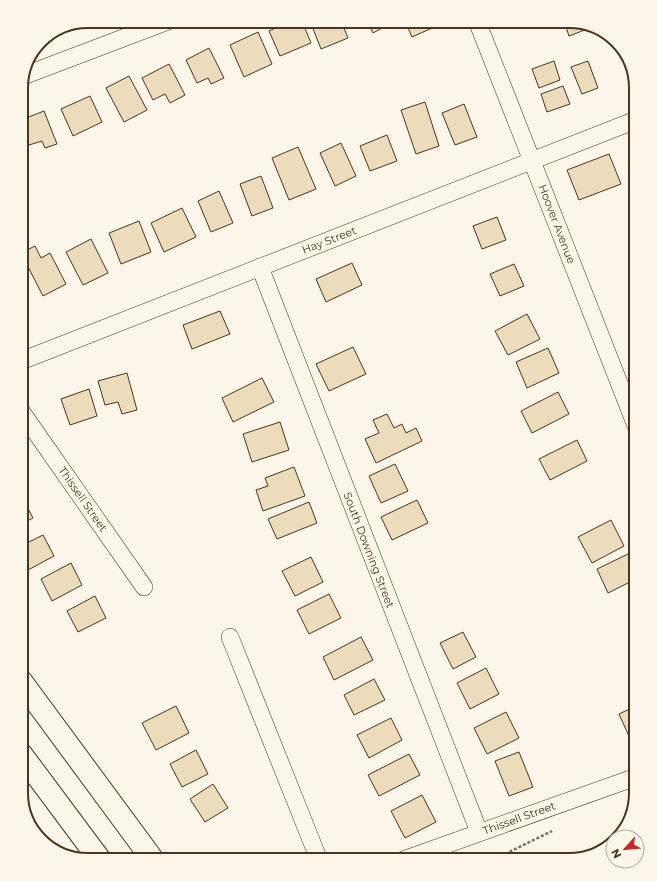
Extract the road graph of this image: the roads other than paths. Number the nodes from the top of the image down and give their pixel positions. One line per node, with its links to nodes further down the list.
1 (150, 28): 3 (street)
2 (481, 28): 5 (street, Hoover Avenue)
3 (30, 73)
4 (629, 123): 5 (street, Hay Street)
5 (532, 161): 6 (street, Hay Street); 8 (street, Hoover Avenue)
6 (260, 267): 7 (street, Hay Street); 15 (street, South Downing Street)
7 (28, 358)
8 (629, 408)
9 (28, 421): 10 (street, Thissell Street)
10 (144, 587)
11 (230, 637): 18 (street)
12 (28, 690): 17 (main road)
13 (28, 763): 16 (main road)
14 (629, 779): 15 (street, Thissell Street)
15 (479, 832): 19 (street, Thissell Street)
16 (95, 853)
17 (148, 853)
18 (317, 853)
19 (422, 853)

